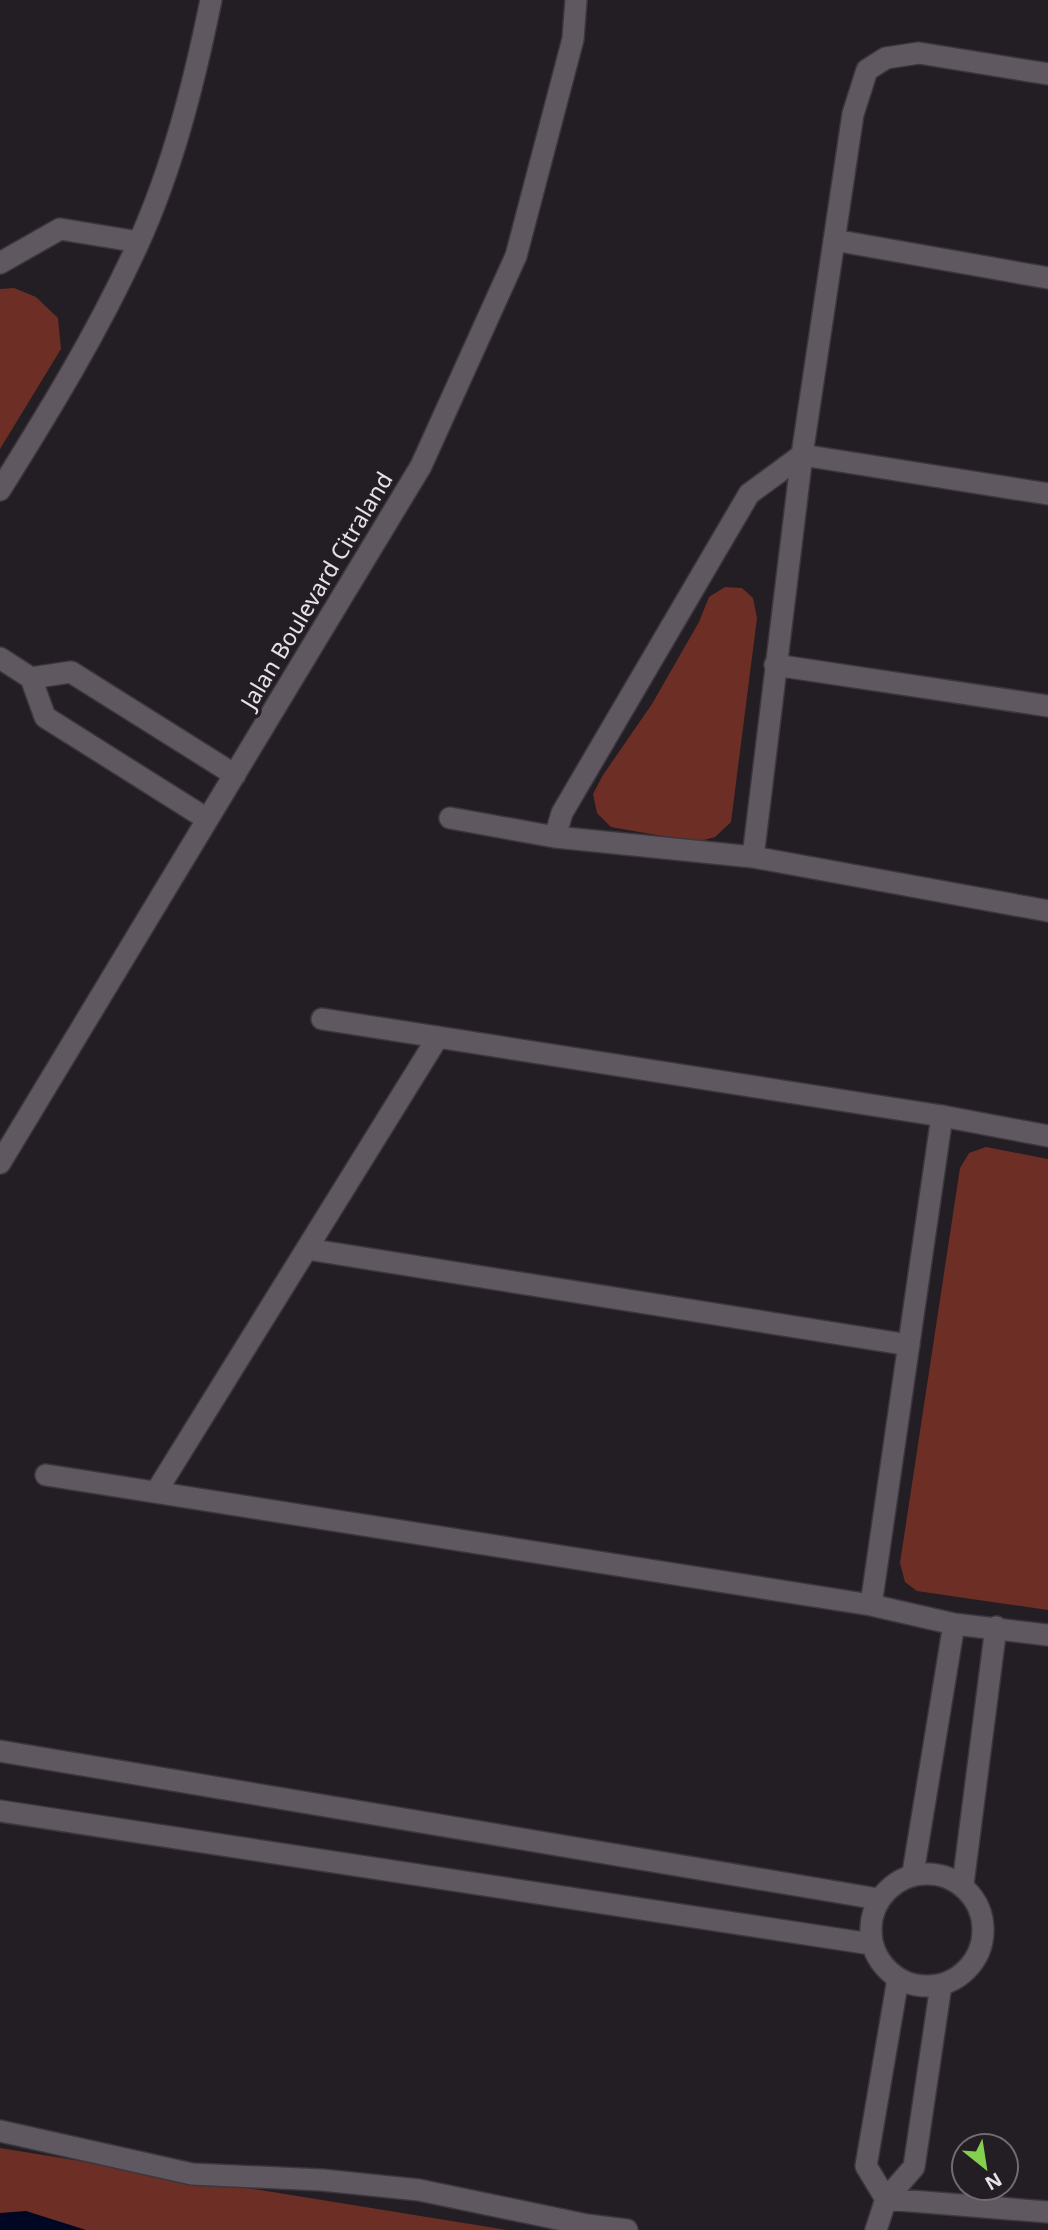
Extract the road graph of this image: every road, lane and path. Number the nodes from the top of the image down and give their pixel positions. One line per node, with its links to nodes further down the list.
1 (211, 0): 5 (street)
2 (576, 0): 15 (street, Jalan Boulevard Citraland)
3 (1048, 74): 4 (street)
4 (834, 240): 7 (street); 8 (street)
5 (139, 242): 6 (street); 9 (street)
6 (0, 262)
7 (1048, 278)
8 (802, 455): 10 (street); 12 (street); 18 (street)
9 (0, 490)
10 (1048, 494)
11 (0, 658): 13 (street)
12 (775, 665): 14 (street); 19 (street)
13 (31, 678): 15 (street); 16 (street)
14 (1048, 706)
15 (235, 775): 16 (street, Jalan Boulevard Citraland)
16 (207, 818): 25 (street, Jalan Boulevard Citraland)
17 (450, 818): 18 (street)
18 (555, 837): 19 (street)
19 (753, 857): 20 (street)
20 (1048, 911)
21 (322, 1019): 22 (street)
22 (438, 1037): 23 (street); 26 (street)
23 (942, 1116): 24 (street); 27 (street)
24 (1048, 1136)
25 (0, 1163)
26 (307, 1249): 27 (street); 29 (street)
27 (908, 1345): 30 (street)
28 (46, 1475): 29 (street)
29 (156, 1492): 30 (street)
30 (871, 1605): 31 (street)
31 (954, 1624): 32 (street); 36 (street)
32 (996, 1627): 33 (street); 37 (street)
33 (1048, 1635)
34 (0, 1751): 38 (street)
35 (0, 1811): 39 (street)
36 (914, 1873): 37 (street); 38 (street)
37 (963, 1884): 41 (street)
38 (878, 1899): 39 (street)
39 (872, 1944): 40 (street)
40 (898, 1979): 41 (street); 43 (street)
41 (941, 1985): 43 (street)
42 (0, 2132): 45 (street)
43 (886, 2199): 44 (street); 47 (street)
44 (1048, 2212)
45 (587, 2228): 46 (street)
46 (627, 2230)
47 (876, 2230)

